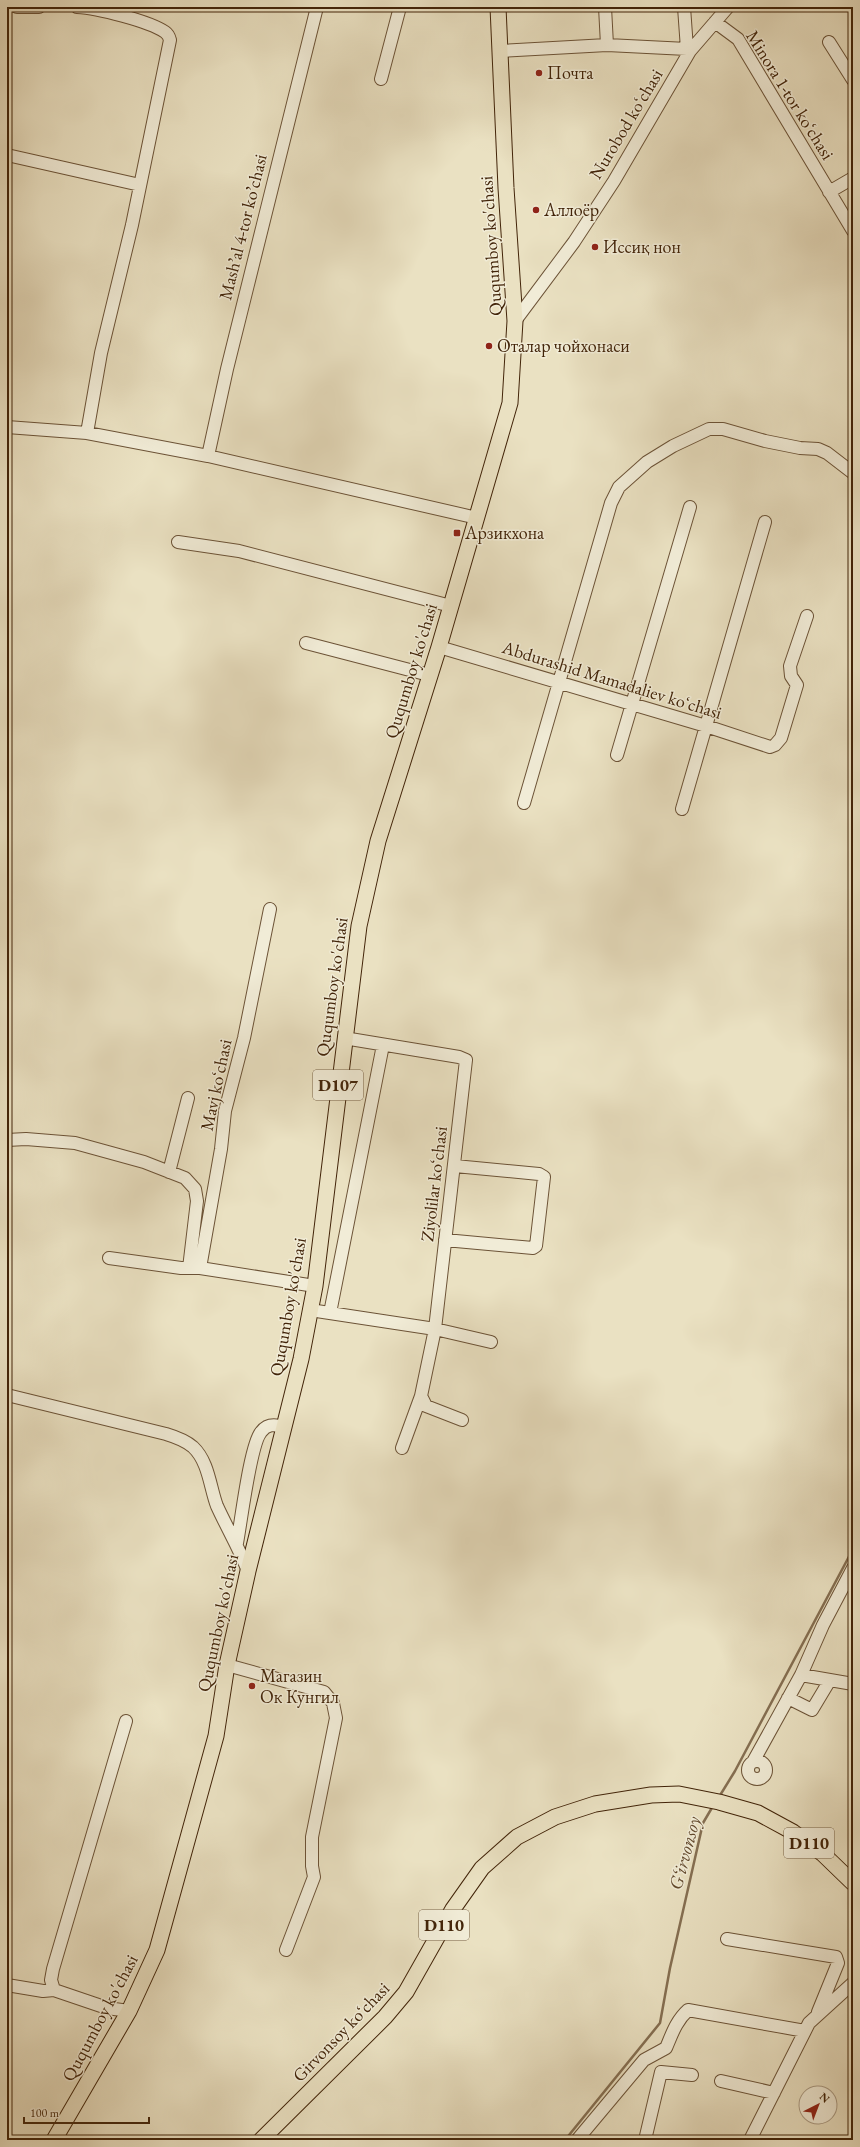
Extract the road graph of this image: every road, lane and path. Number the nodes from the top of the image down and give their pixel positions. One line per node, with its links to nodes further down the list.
1 (17, 7): 2 (street)
2 (39, 7)
3 (77, 7): 19 (street)
4 (317, 7): 25 (street, Mashʼal 4-tor koʼchasi)
5 (400, 7): 15 (street)
6 (498, 7): 14 (main road, Ququmboy ko'chasi / D107)
7 (605, 7): 12 (street)
8 (684, 7): 13 (street)
9 (728, 7): 10 (street, Nurobod koʻchasi)
10 (715, 22): 13 (street, Nurobod koʻchasi); 20 (street, Minora 1-tor koʻchasi)
11 (830, 42): 16 (street)
12 (607, 45): 13 (street); 14 (street)
13 (689, 50): 22 (street, Nurobod koʻchasi)
14 (501, 51): 22 (main road, Ququmboy ko'chasi / D107)
15 (381, 80)
16 (853, 80)
17 (7, 156): 19 (street)
18 (853, 178): 20 (street)
19 (140, 185): 24 (street)
20 (829, 192): 21 (street, Minora 1-tor koʻchasi)
21 (853, 231)
22 (515, 321): 28 (main road, Ququmboy ko'chasi / D107)
23 (7, 427): 24 (street)
24 (87, 433): 25 (street)
25 (208, 456): 28 (street)
26 (853, 473): 36 (street)
27 (690, 507): 37 (street)
28 (477, 518): 31 (main road, Ququmboy ko'chasi / D107)
29 (765, 522): 38 (street)
30 (178, 542): 31 (street)
31 (451, 606): 34 (main road, Ququmboy ko'chasi / D107)
32 (807, 616): 38 (street, Abdurashid Mamadaliev koʻchasi)
33 (306, 643): 35 (street)
34 (439, 647): 35 (main road, Ququmboy ko'chasi / D107); 36 (street, Abdurashid Mamadaliev koʻchasi)
35 (429, 675): 43 (main road, Ququmboy ko'chasi / D107)
36 (558, 683): 37 (street, Abdurashid Mamadaliev koʻchasi); 40 (street)
37 (631, 704): 38 (street, Abdurashid Mamadaliev koʻchasi); 39 (street)
38 (706, 726): 41 (street)
39 (617, 755)
40 (524, 803)
41 (682, 809)
42 (270, 909): 51 (street, Mavj koʻchasi)
43 (344, 1038): 44 (street); 52 (main road, Ququmboy ko'chasi / D107)
44 (383, 1045): 47 (street, Ziyolilar koʻchasi); 54 (street)
45 (188, 1098): 48 (street, Mavj koʻchasi)
46 (7, 1140): 48 (street)
47 (455, 1166): 49 (street, Ziyolilar koʻchasi); 49 (street)
48 (169, 1172): 51 (street)
49 (445, 1240): 55 (street, Ziyolilar koʻchasi)
50 (109, 1258): 51 (street)
51 (195, 1268): 52 (street)
52 (315, 1286): 53 (main road, Ququmboy ko'chasi / D107)
53 (310, 1310): 54 (street); 60 (main road, Ququmboy ko'chasi / D107)
54 (330, 1313): 55 (street)
55 (435, 1329): 56 (street); 58 (street, Ziyolilar koʻchasi)
56 (491, 1342)
57 (7, 1395): 62 (street)
58 (421, 1396): 59 (street); 61 (street, Ziyolilar koʻchasi)
59 (462, 1420)
60 (283, 1427): 62 (street); 64 (main road, Ququmboy ko'chasi / D107)
61 (402, 1448)
62 (237, 1544): 64 (street)
63 (853, 1568): 65 (street)
64 (248, 1570): 66 (main road, Ququmboy ko'chasi / D107)
65 (850, 1582): 67 (street)
66 (227, 1665): 75 (street); 79 (main road, Ququmboy ko'chasi / D107)
67 (801, 1675): 68 (street); 70 (street)
68 (830, 1680): 69 (street); 70 (street)
69 (853, 1684)
70 (788, 1698): 72 (street)
71 (126, 1721): 78 (street)
72 (753, 1762)
73 (853, 1883): 86 (main road, Girvonsoy koʻchasi / D110)
74 (726, 1939): 80 (street)
75 (286, 1950)
76 (853, 1983): 80 (street)
77 (7, 1985): 78 (street)
78 (54, 1990): 79 (street)
79 (129, 2011): 85 (main road, Ququmboy ko'chasi / D107)
80 (816, 2017): 81 (street)
81 (805, 2031): 84 (street); 87 (street)
82 (692, 2075): 88 (street)
83 (721, 2081): 84 (street)
84 (774, 2093): 89 (street)
85 (54, 2140)
86 (261, 2140)
87 (577, 2140)
88 (645, 2140)
89 (750, 2140)

